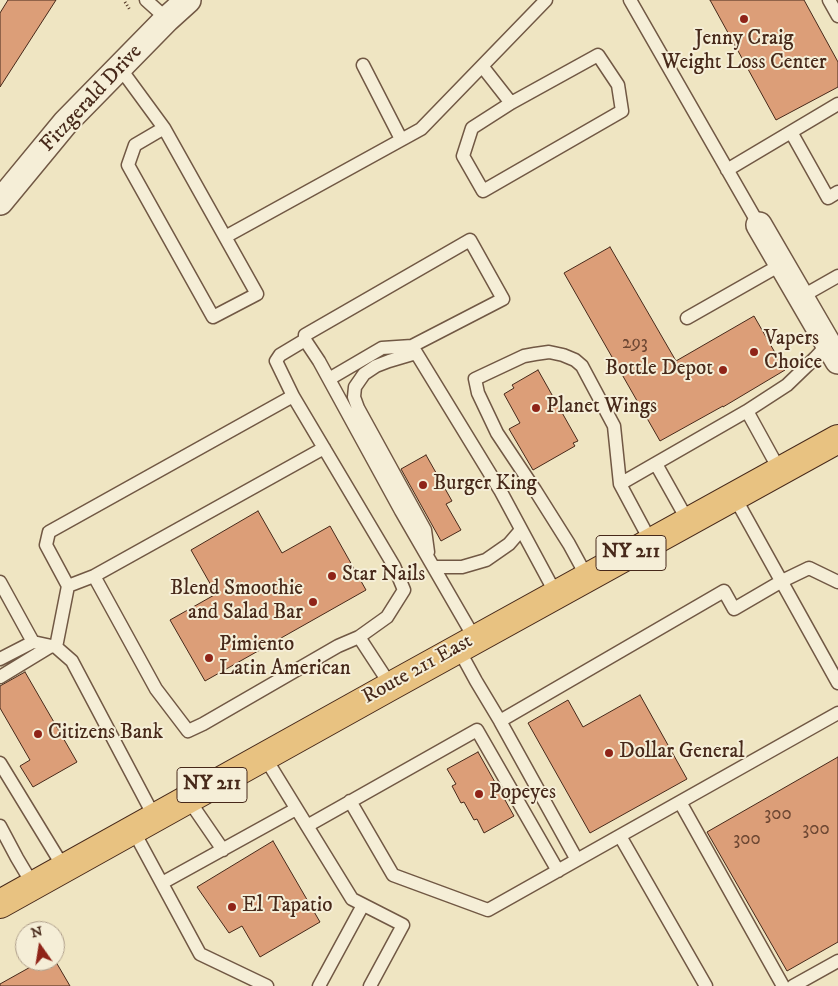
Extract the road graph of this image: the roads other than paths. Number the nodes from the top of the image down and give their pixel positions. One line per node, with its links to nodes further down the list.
1 (146, 0): 7 (lane)
2 (188, 0): 7 (street, Fitzgerald Drive)
3 (546, 0): 9 (lane)
4 (630, 0): 16 (lane)
5 (829, 0): 6 (lane)
6 (838, 16)
7 (167, 19): 10 (street, Fitzgerald Drive)
8 (363, 65): 15 (lane)
9 (482, 66): 11 (lane); 15 (lane)
10 (120, 68): 13 (lane); 18 (street, Fitzgerald Drive)
11 (511, 103): 11 (lane)
12 (838, 104): 14 (lane)
13 (164, 128): 20 (lane); 20 (lane)
14 (791, 132): 16 (lane); 17 (lane)
15 (401, 139): 20 (lane)
16 (727, 170): 19 (lane)
17 (838, 192)
18 (0, 202)
19 (759, 225): 21 (street)
20 (225, 236)
21 (782, 264): 23 (street); 24 (lane)
22 (838, 276): 23 (lane)
23 (801, 297): 27 (street)
24 (688, 318)
25 (305, 340): 26 (lane); 28 (lane); 29 (lane)
26 (414, 349): 28 (lane); 38 (lane); 40 (lane)
27 (833, 353): 30 (lane)
28 (329, 379): 40 (lane)
29 (293, 396): 32 (lane); 46 (lane)
30 (747, 410): 33 (lane); 34 (lane)
31 (838, 439): 34 (main road, Route 211 East / NY 211)
32 (324, 448): 41 (lane); 48 (lane)
33 (656, 464): 35 (lane); 37 (lane)
34 (780, 471): 36 (main road, Route 211 East / NY 211)
35 (620, 484): 39 (lane); 42 (lane)
36 (734, 496): 37 (main road, Route 211 East / NY 211); 43 (lane)
37 (688, 521): 39 (main road, Route 211 East / NY 211)
38 (521, 530): 40 (lane); 47 (lane)
39 (651, 542): 42 (main road, Route 211 East / NY 211)
40 (432, 562): 50 (lane)
41 (94, 576): 46 (lane); 48 (lane)
42 (587, 577): 47 (main road, Route 211 East / NY 211)
43 (782, 581): 45 (lane); 52 (lane); 59 (lane)
44 (0, 582): 49 (lane)
45 (838, 582)
46 (68, 586): 51 (lane)
47 (556, 594): 50 (main road, Route 211 East / NY 211)
48 (359, 637): 57 (lane)
49 (33, 642): 51 (lane); 53 (lane)
50 (467, 643): 57 (main road, Route 211 East / NY 211); 59 (lane)
51 (54, 646): 55 (lane); 66 (lane)
52 (821, 652): 54 (lane); 56 (lane)
53 (0, 659)
54 (838, 661)
55 (0, 677)
56 (838, 683)
57 (391, 686): 60 (main road, Route 211 East / NY 211)
58 (838, 714): 64 (lane)
59 (500, 721): 71 (lane)
60 (263, 757): 62 (main road, Route 211 East / NY 211); 65 (lane)
61 (0, 763): 72 (lane)
62 (188, 799): 66 (main road, Route 211 East / NY 211); 70 (lane)
63 (350, 801): 68 (lane); 73 (lane); 73 (lane)
64 (680, 802): 69 (lane); 83 (lane)
65 (296, 809): 68 (lane); 70 (lane)
66 (144, 824): 72 (main road, Route 211 East / NY 211); 74 (lane)
67 (0, 826): 75 (lane)
68 (307, 826): 77 (lane)
69 (620, 836): 71 (lane); 82 (lane)
70 (223, 850): 74 (lane)
71 (578, 860): 73 (lane)
72 (64, 868): 75 (main road, Route 211 East / NY 211)
73 (558, 871)
74 (162, 883): 79 (lane)
75 (33, 885): 76 (main road, Route 211 East / NY 211)
76 (0, 904)
77 (363, 905): 80 (lane); 81 (lane)
78 (838, 961): 84 (lane)
79 (267, 986)
80 (320, 986)
81 (370, 986)
82 (706, 986)
83 (783, 986)
84 (793, 986)

